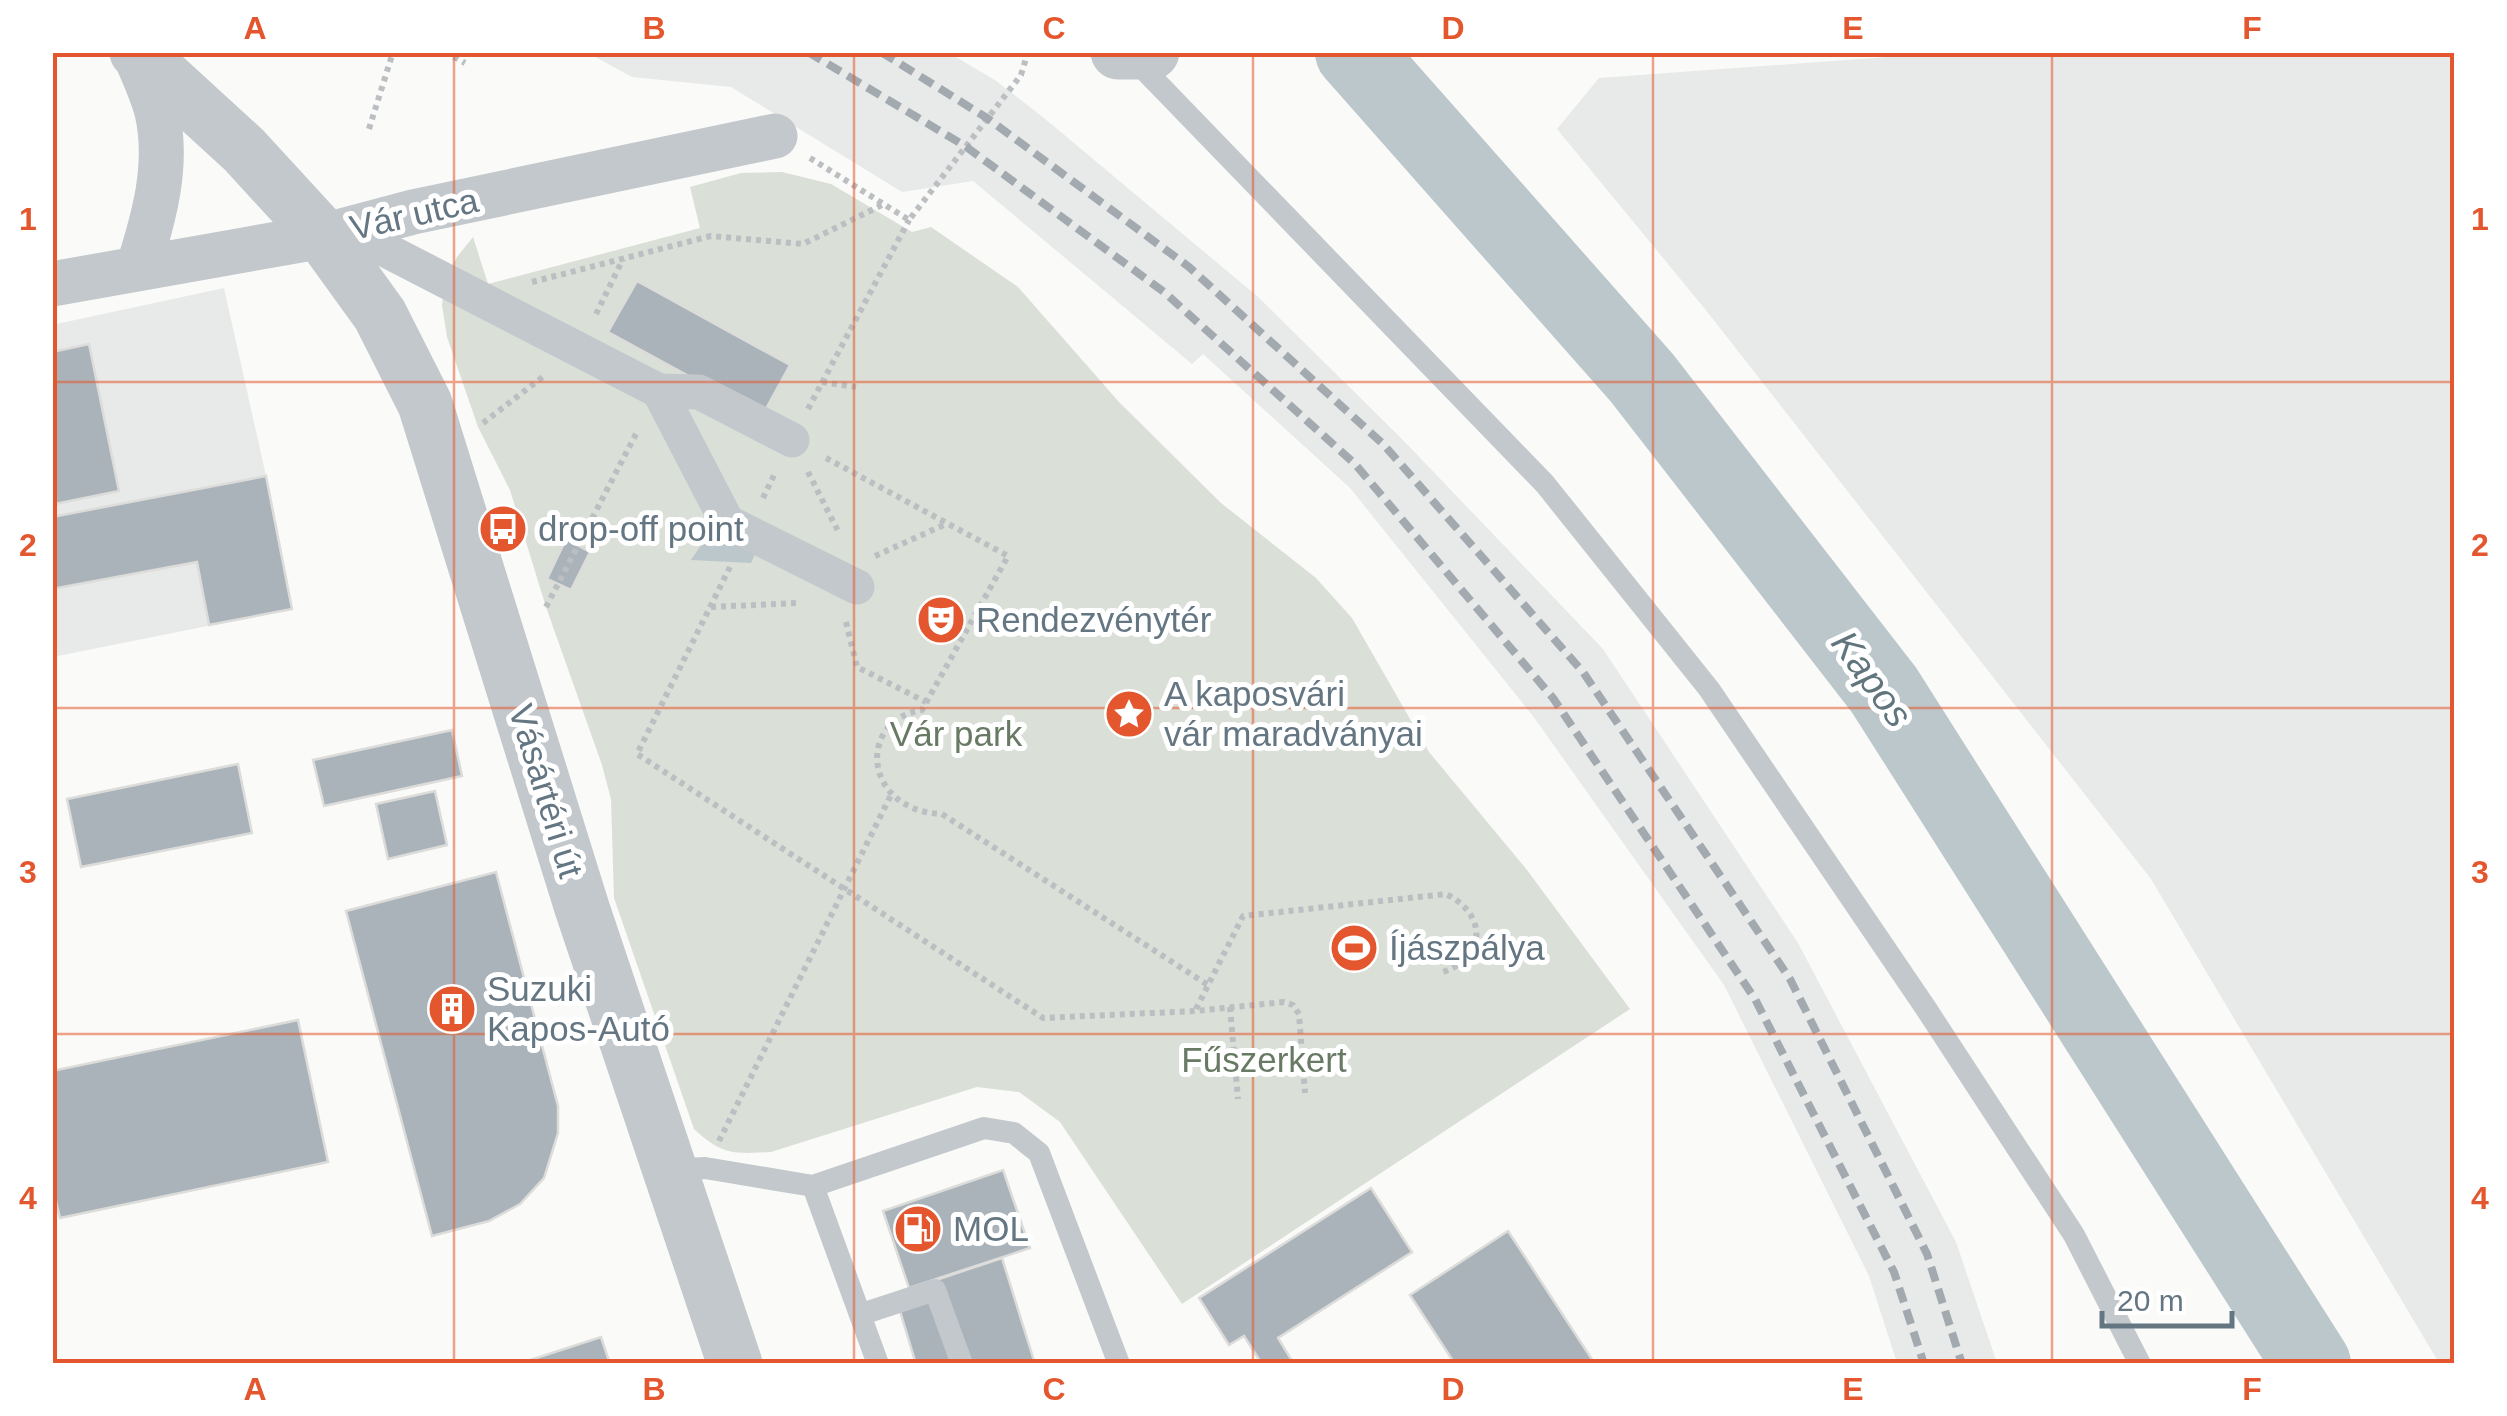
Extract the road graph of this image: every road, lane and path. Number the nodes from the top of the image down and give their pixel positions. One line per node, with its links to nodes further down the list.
1 (136, 52): 11 (street, Vásártéri út); 13 (street)
2 (393, 52): 7 (path)
3 (445, 52): 6 (path)
4 (1028, 52): 10 (path)
5 (1134, 53): 43 (lane)
6 (465, 63)
7 (369, 129)
8 (774, 136): 9 (path); 11 (street, Vár utca)
9 (884, 204): 10 (path); 12 (path)
10 (909, 220): 17 (path)
11 (335, 233): 13 (street, Vár utca); 15 (street); 36 (street, Vásártéri út)
12 (622, 259): 15 (path); 16 (path)
13 (138, 268): 14 (street, Vár utca)
14 (52, 284)
15 (477, 296): 16 (street)
16 (578, 349): 19 (street); 20 (path)
17 (822, 382): 18 (path); 21 (path)
18 (856, 387)
19 (658, 392): 21 (street); 23 (street); 26 (path)
20 (478, 427)
21 (792, 440): 22 (path); 23 (path)
22 (946, 523): 25 (path); 27 (path)
23 (746, 532): 25 (street)
24 (730, 566): 29 (path)
25 (855, 590): 27 (path)
26 (546, 607)
27 (926, 702): 28 (path)
28 (891, 795): 29 (path); 31 (path)
29 (844, 887): 33 (path); 36 (path)
30 (1444, 972): 31 (path)
31 (1208, 986): 33 (path)
32 (1230, 1007): 33 (path); 34 (path); 35 (path)
33 (1196, 1010)
34 (1305, 1094)
35 (1238, 1099)
36 (687, 1169): 37 (lane); 39 (street, Vásártéri út)
37 (813, 1186): 38 (lane); 42 (lane)
38 (862, 1314): 40 (lane); 41 (lane)
39 (734, 1364)
40 (878, 1364)
41 (962, 1364)
42 (1118, 1364)
43 (2140, 1364)

